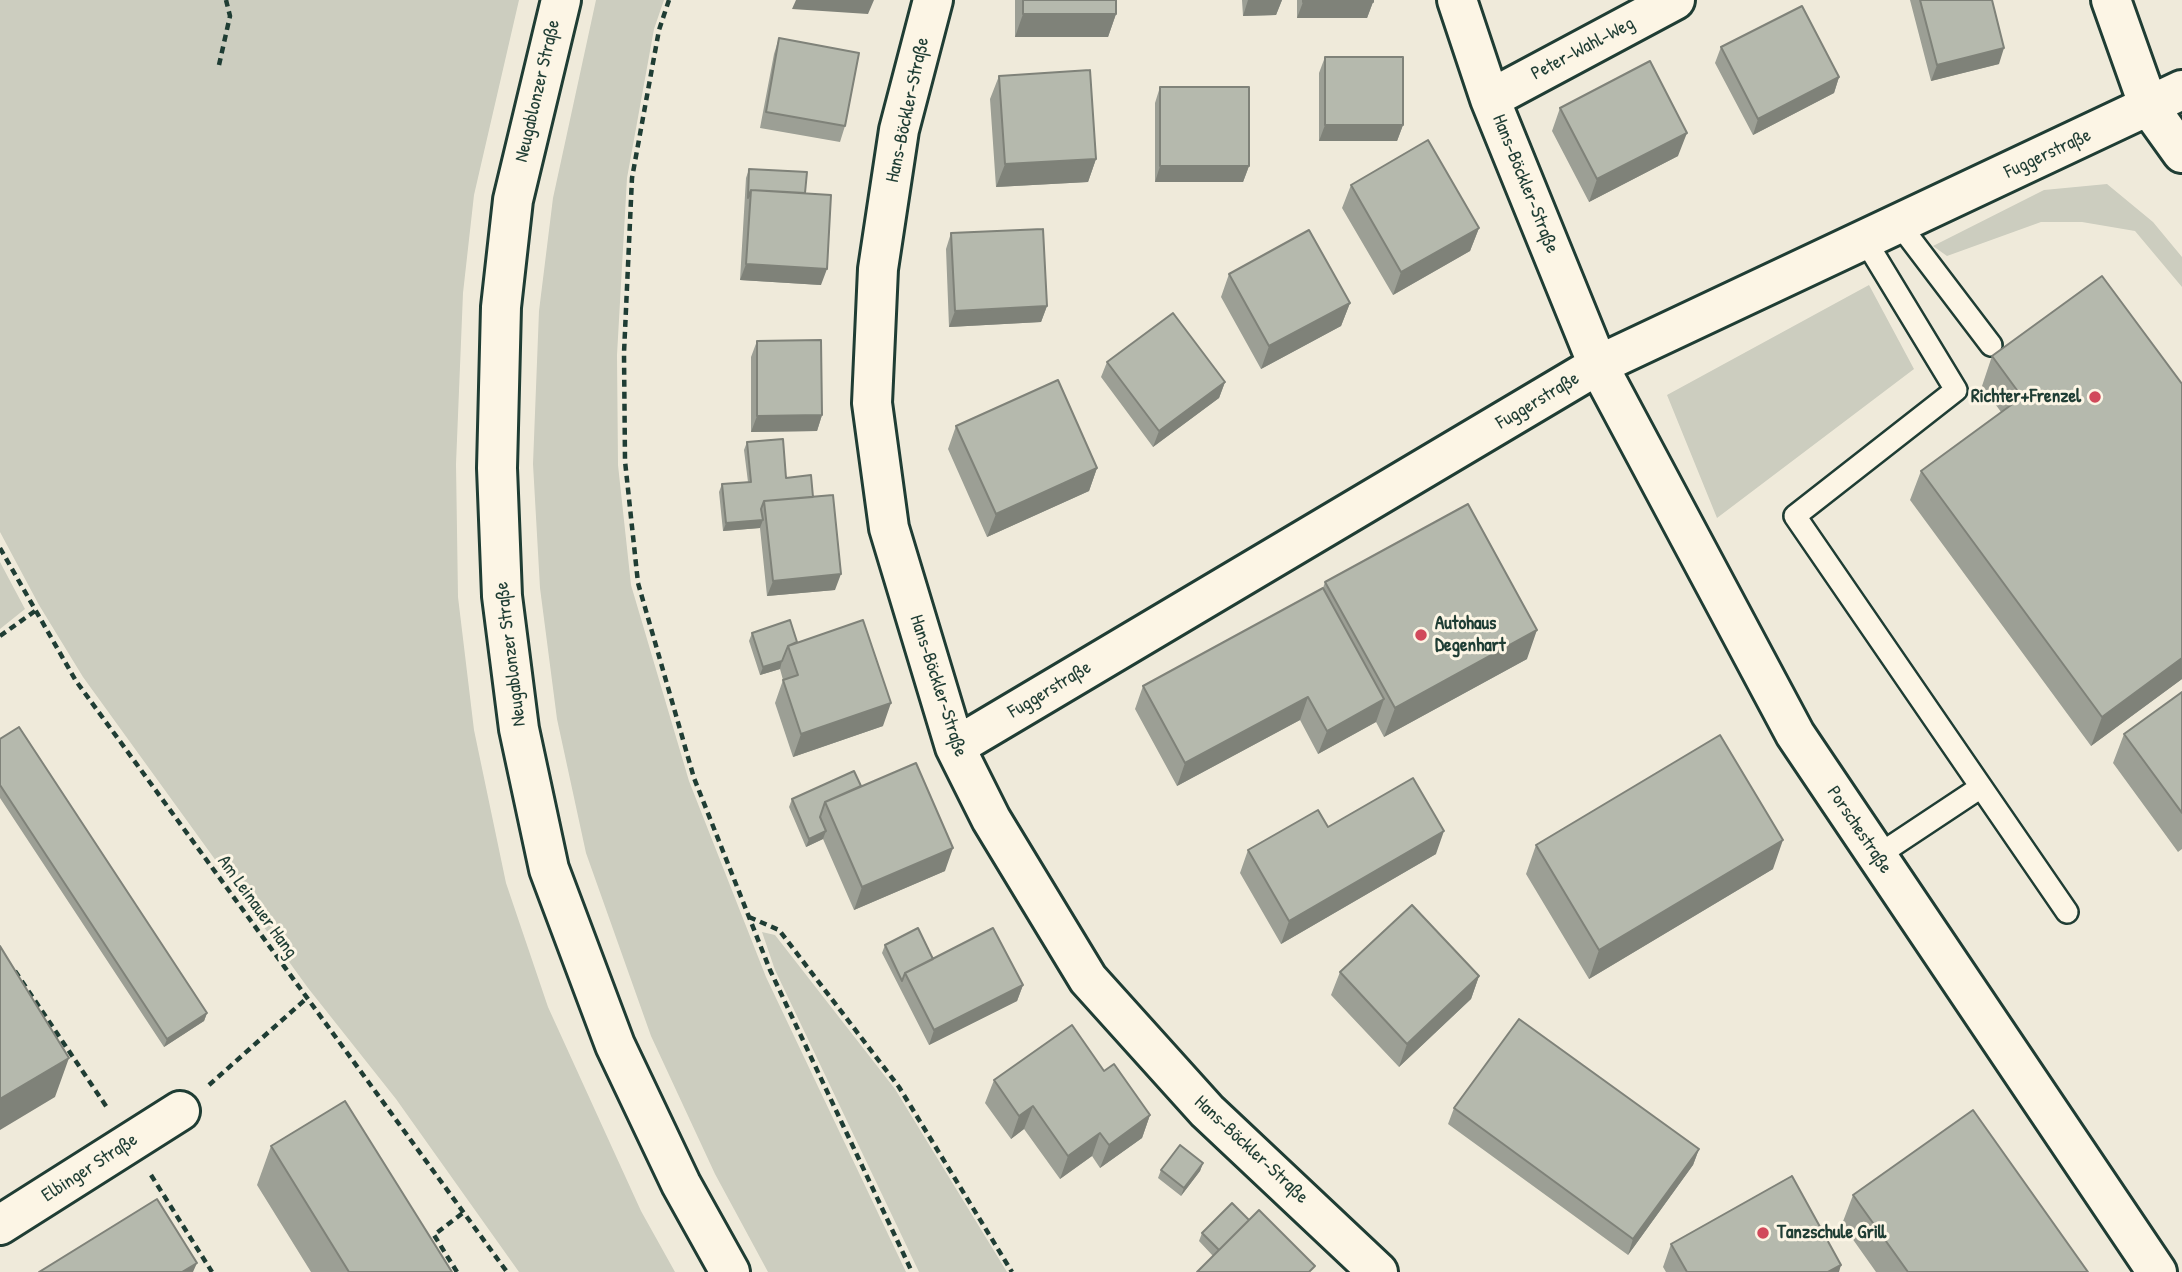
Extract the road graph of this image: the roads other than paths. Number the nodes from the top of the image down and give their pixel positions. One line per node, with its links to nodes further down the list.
1 (561, 0): 19 (street, Neugablonzer Straße)
2 (933, 0): 13 (street, Hans-Böckler-Straße)
3 (1457, 0): 7 (street, Hans-Böckler-Straße)
4 (1675, 0): 7 (street, Peter-Wahl-Weg)
5 (2111, 0): 8 (street)
6 (2182, 90): 8 (street, Fuggerstraße)
7 (1490, 99): 12 (street, Hans-Böckler-Straße)
8 (2149, 107): 9 (street); 10 (street, Fuggerstraße)
9 (2182, 153)
10 (1882, 232): 11 (lane); 12 (street, Fuggerstraße); 14 (lane)
11 (1991, 345)
12 (1598, 365): 13 (street, Fuggerstraße); 15 (street, Porschestraße)
13 (955, 747): 20 (street, Hans-Böckler-Straße)
14 (1981, 787): 15 (lane); 16 (lane)
15 (1877, 856): 21 (street, Porschestraße)
16 (2067, 912)
17 (180, 1111): 18 (street, Elbinger Straße)
18 (0, 1225)
19 (730, 1272)
20 (1378, 1272)
21 (2157, 1272)

